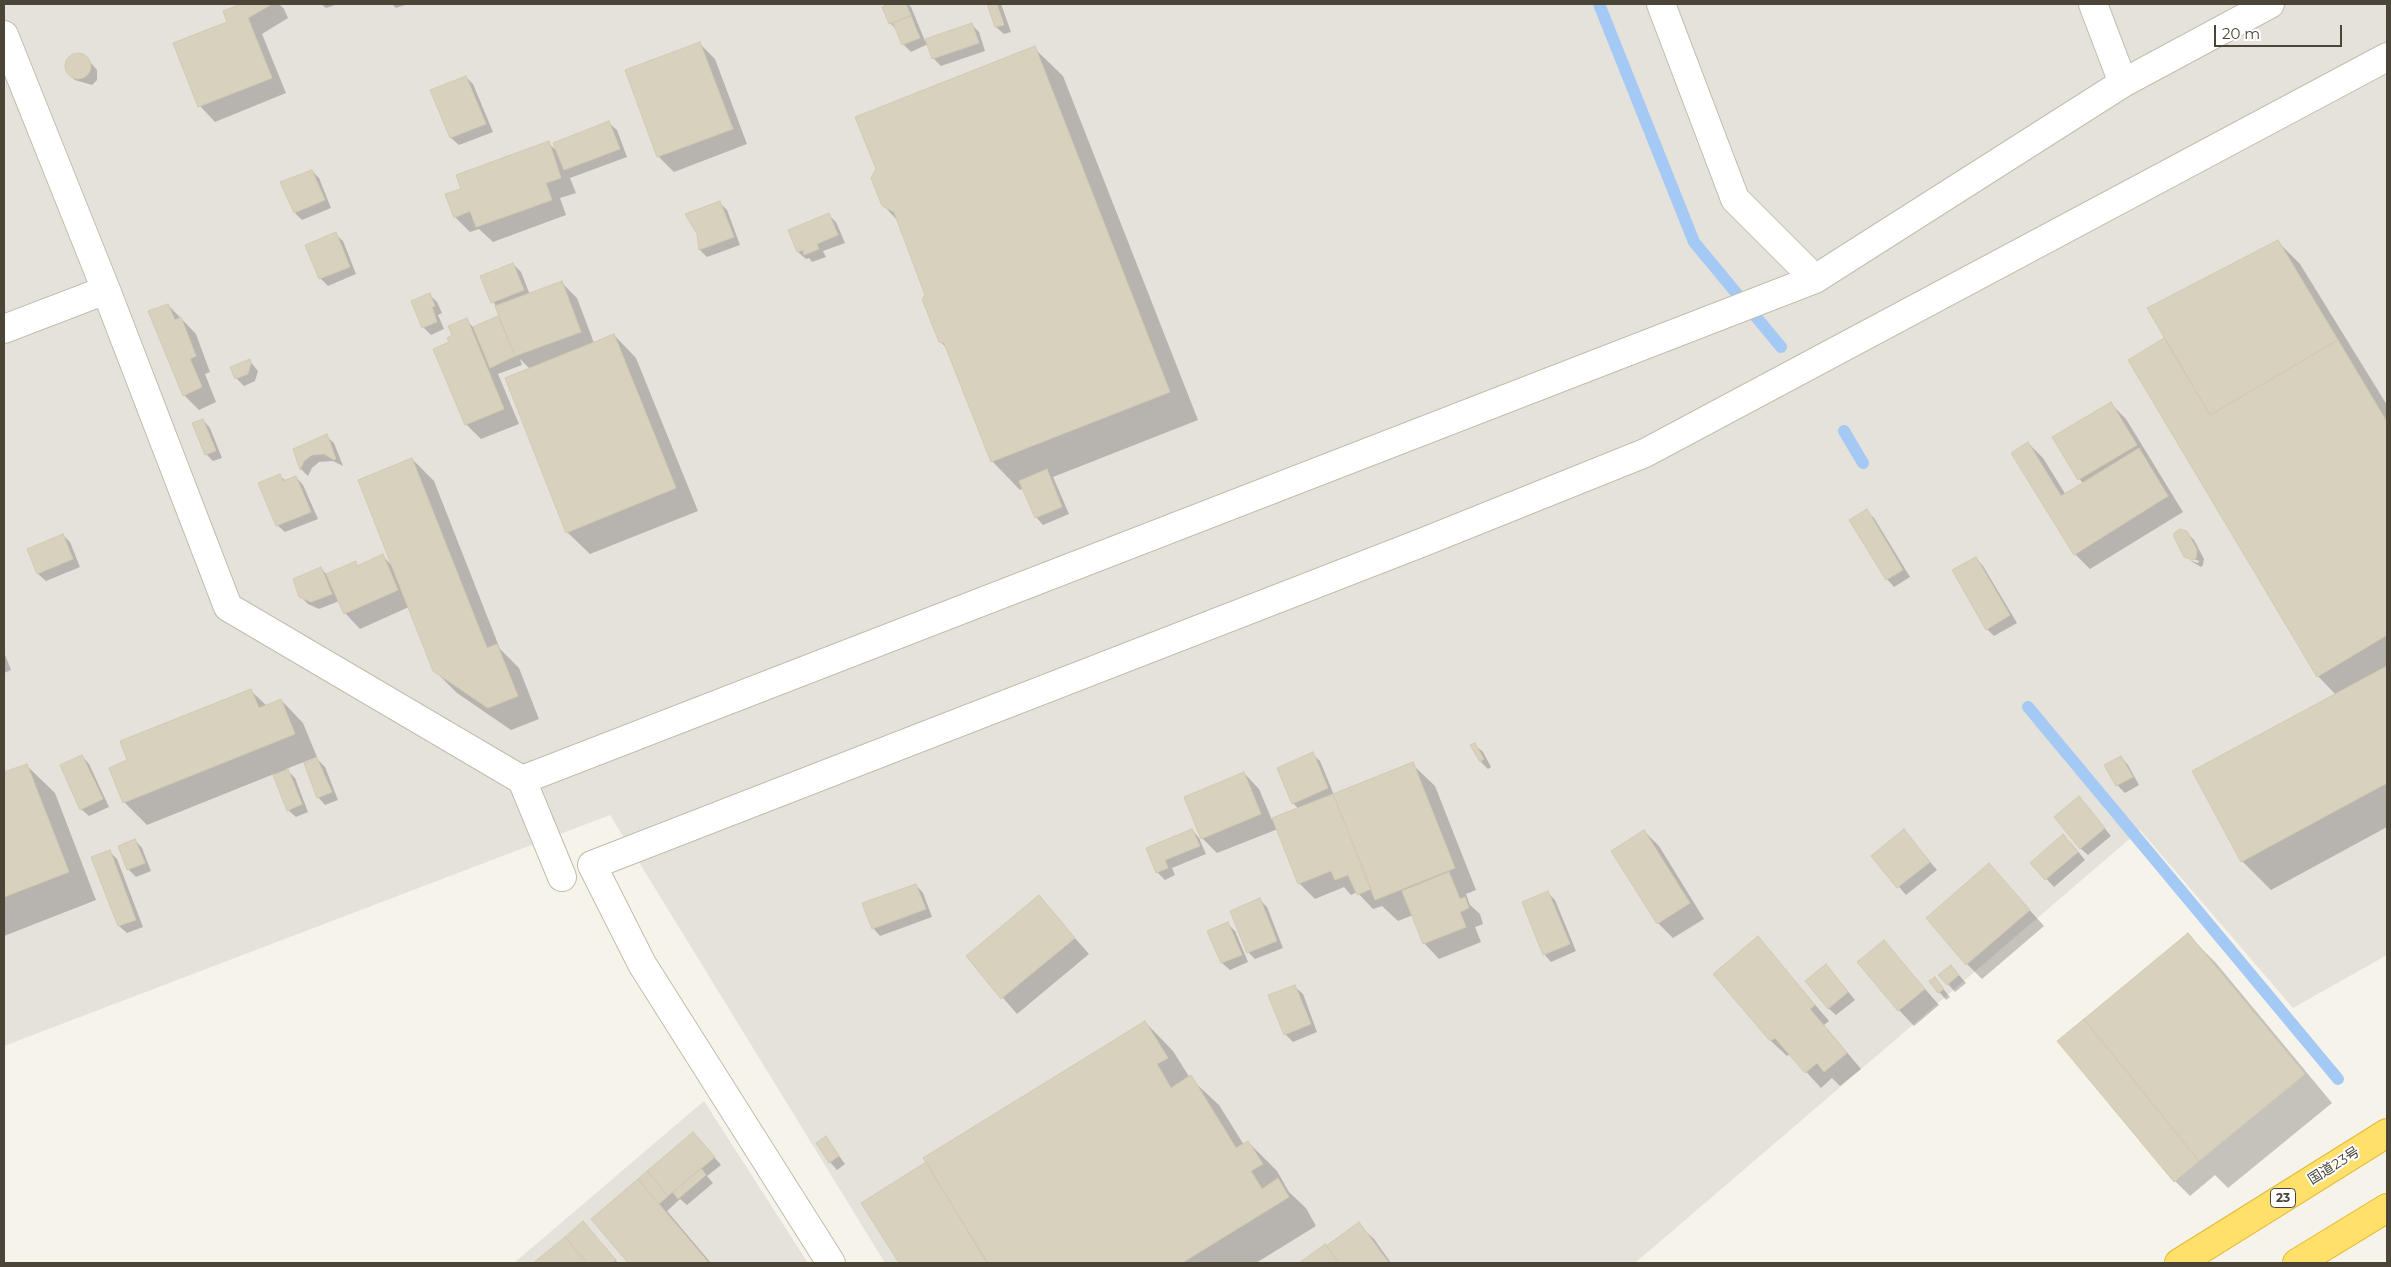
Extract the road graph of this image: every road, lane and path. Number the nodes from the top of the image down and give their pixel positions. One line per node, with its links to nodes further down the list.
1 (1661, 4): 7 (lane)
2 (2093, 4): 6 (lane)
3 (2270, 4): 6 (lane)
4 (4, 35): 8 (lane)
5 (2387, 57): 14 (lane)
6 (2123, 83): 7 (lane)
7 (1815, 279): 10 (lane)
8 (106, 290): 9 (lane); 10 (lane)
9 (4, 329)
10 (522, 780): 11 (lane)
11 (562, 876)
12 (2387, 1133): 15 (highway, 国道23号 / 23)
13 (2387, 1208): 16 (highway)
14 (831, 1263)
15 (2179, 1263)
16 (2297, 1263)

